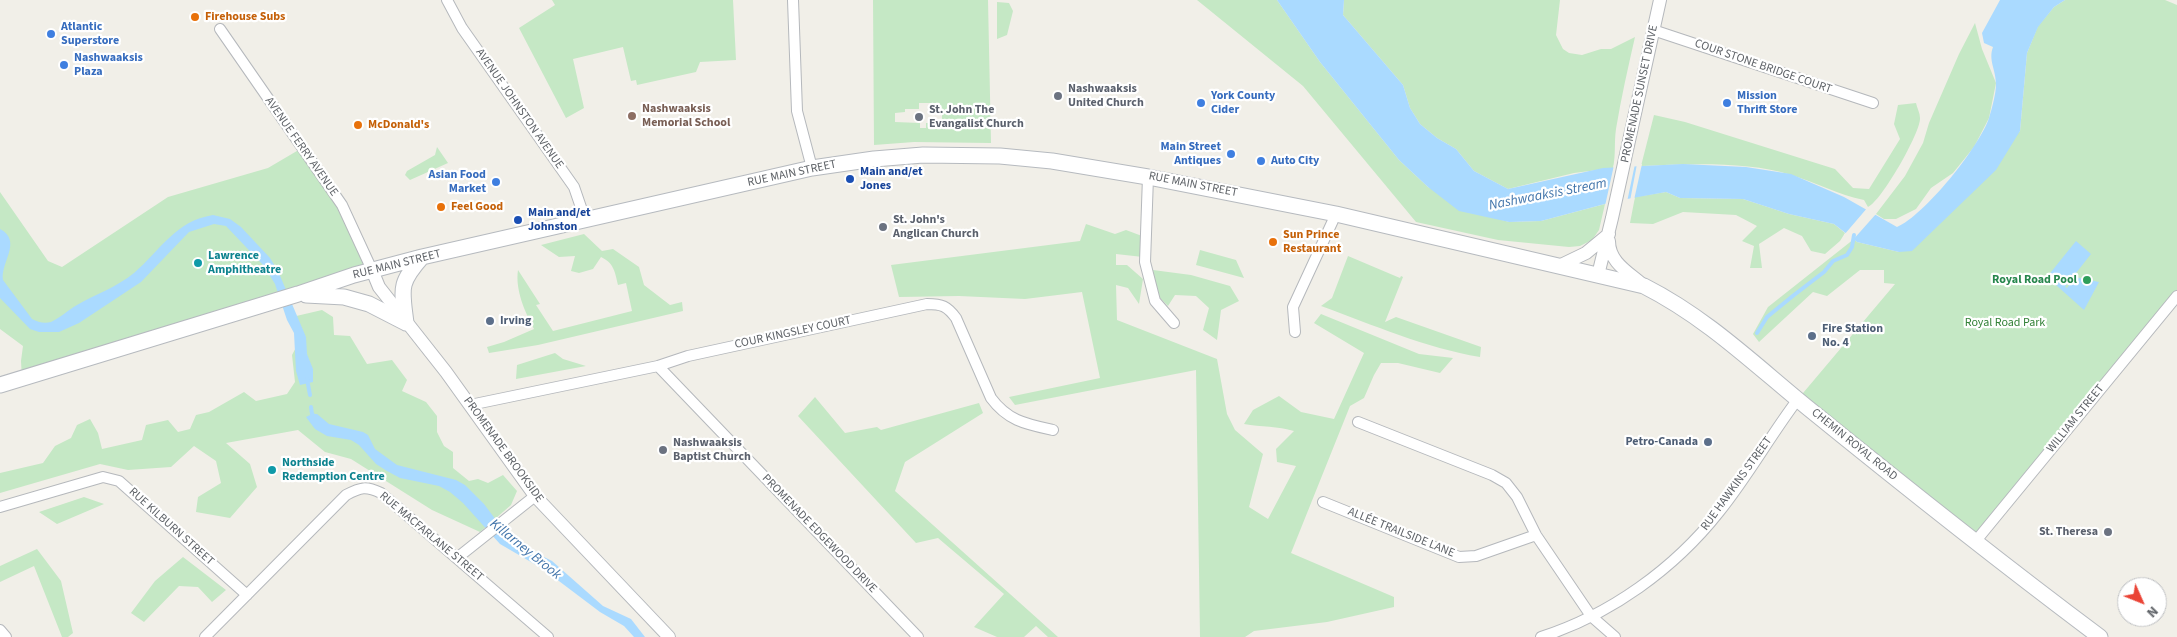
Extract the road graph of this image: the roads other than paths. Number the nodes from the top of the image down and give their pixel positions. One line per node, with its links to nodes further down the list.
1 (447, 0): 10 (street, AVENUE JOHNSTON AVENUE)
2 (793, 0): 7 (street)
3 (1660, 0): 5 (street, PROMENADE SUNSET DRIVE)
4 (220, 29): 14 (street, AVENUE FERRY AVENUE)
5 (1654, 30): 6 (street, COUR STONE BRIDGE COURT); 11 (street, PROMENADE SUNSET DRIVE)
6 (1873, 104)
7 (812, 168): 8 (main road, RUE MAIN STREET); 10 (main road, RUE MAIN STREET)
8 (1148, 177): 9 (main road, RUE MAIN STREET); 20 (street)
9 (1336, 214): 13 (main road, RUE MAIN STREET); 21 (street)
10 (585, 219): 12 (main road, RUE MAIN STREET)
11 (1608, 234): 13 (street); 15 (street, PROMENADE SUNSET DRIVE); 16 (street)
12 (422, 258): 14 (main road, RUE MAIN STREET); 19 (main road)
13 (1559, 266): 15 (main road, RUE MAIN STREET)
14 (372, 270): 17 (main road, RUE MAIN STREET); 19 (street, PROMENADE BROOKSIDE)
15 (1598, 275): 16 (main road, CHEMIN ROYAL ROAD)
16 (1644, 286): 24 (main road, CHEMIN ROYAL ROAD)
17 (298, 294): 19 (main road); 23 (main road, RUE MAIN STREET)
18 (2177, 296): 32 (street, WILLIAM STREET)
19 (406, 323): 25 (street, PROMENADE BROOKSIDE)
20 (1174, 323)
21 (1296, 332)
22 (658, 366): 25 (street, COUR KINGSLEY COURT); 27 (street, COUR KINGSLEY COURT); 41 (street, PROMENADE EDGEWOOD DRIVE)
23 (0, 385)
24 (1798, 399): 32 (main road, CHEMIN ROYAL ROAD); 35 (street, RUE HAWKINS STREET)
25 (470, 405): 28 (street, PROMENADE BROOKSIDE)
26 (1358, 422): 31 (street)
27 (1053, 430)
28 (535, 496): 33 (street); 40 (street, PROMENADE BROOKSIDE)
29 (1323, 502): 31 (street, ALLÉE TRAILSIDE LANE)
30 (0, 506): 34 (street, RUE KILBURN STREET)
31 (1536, 535): 35 (street)
32 (1975, 542): 44 (main road, CHEMIN ROYAL ROAD)
33 (457, 558): 34 (street, RUE MACFARLANE STREET); 39 (street, RUE MACFARLANE STREET)
34 (247, 595): 38 (street, RUE MACFARLANE STREET)
35 (1591, 616): 42 (street, RUE HAWKINS STREET); 43 (street)
36 (0, 630): 37 (street)
37 (6, 637)
38 (205, 637)
39 (548, 637)
40 (669, 637)
41 (918, 637)
42 (1540, 637)
43 (1616, 637)
44 (2100, 637)

